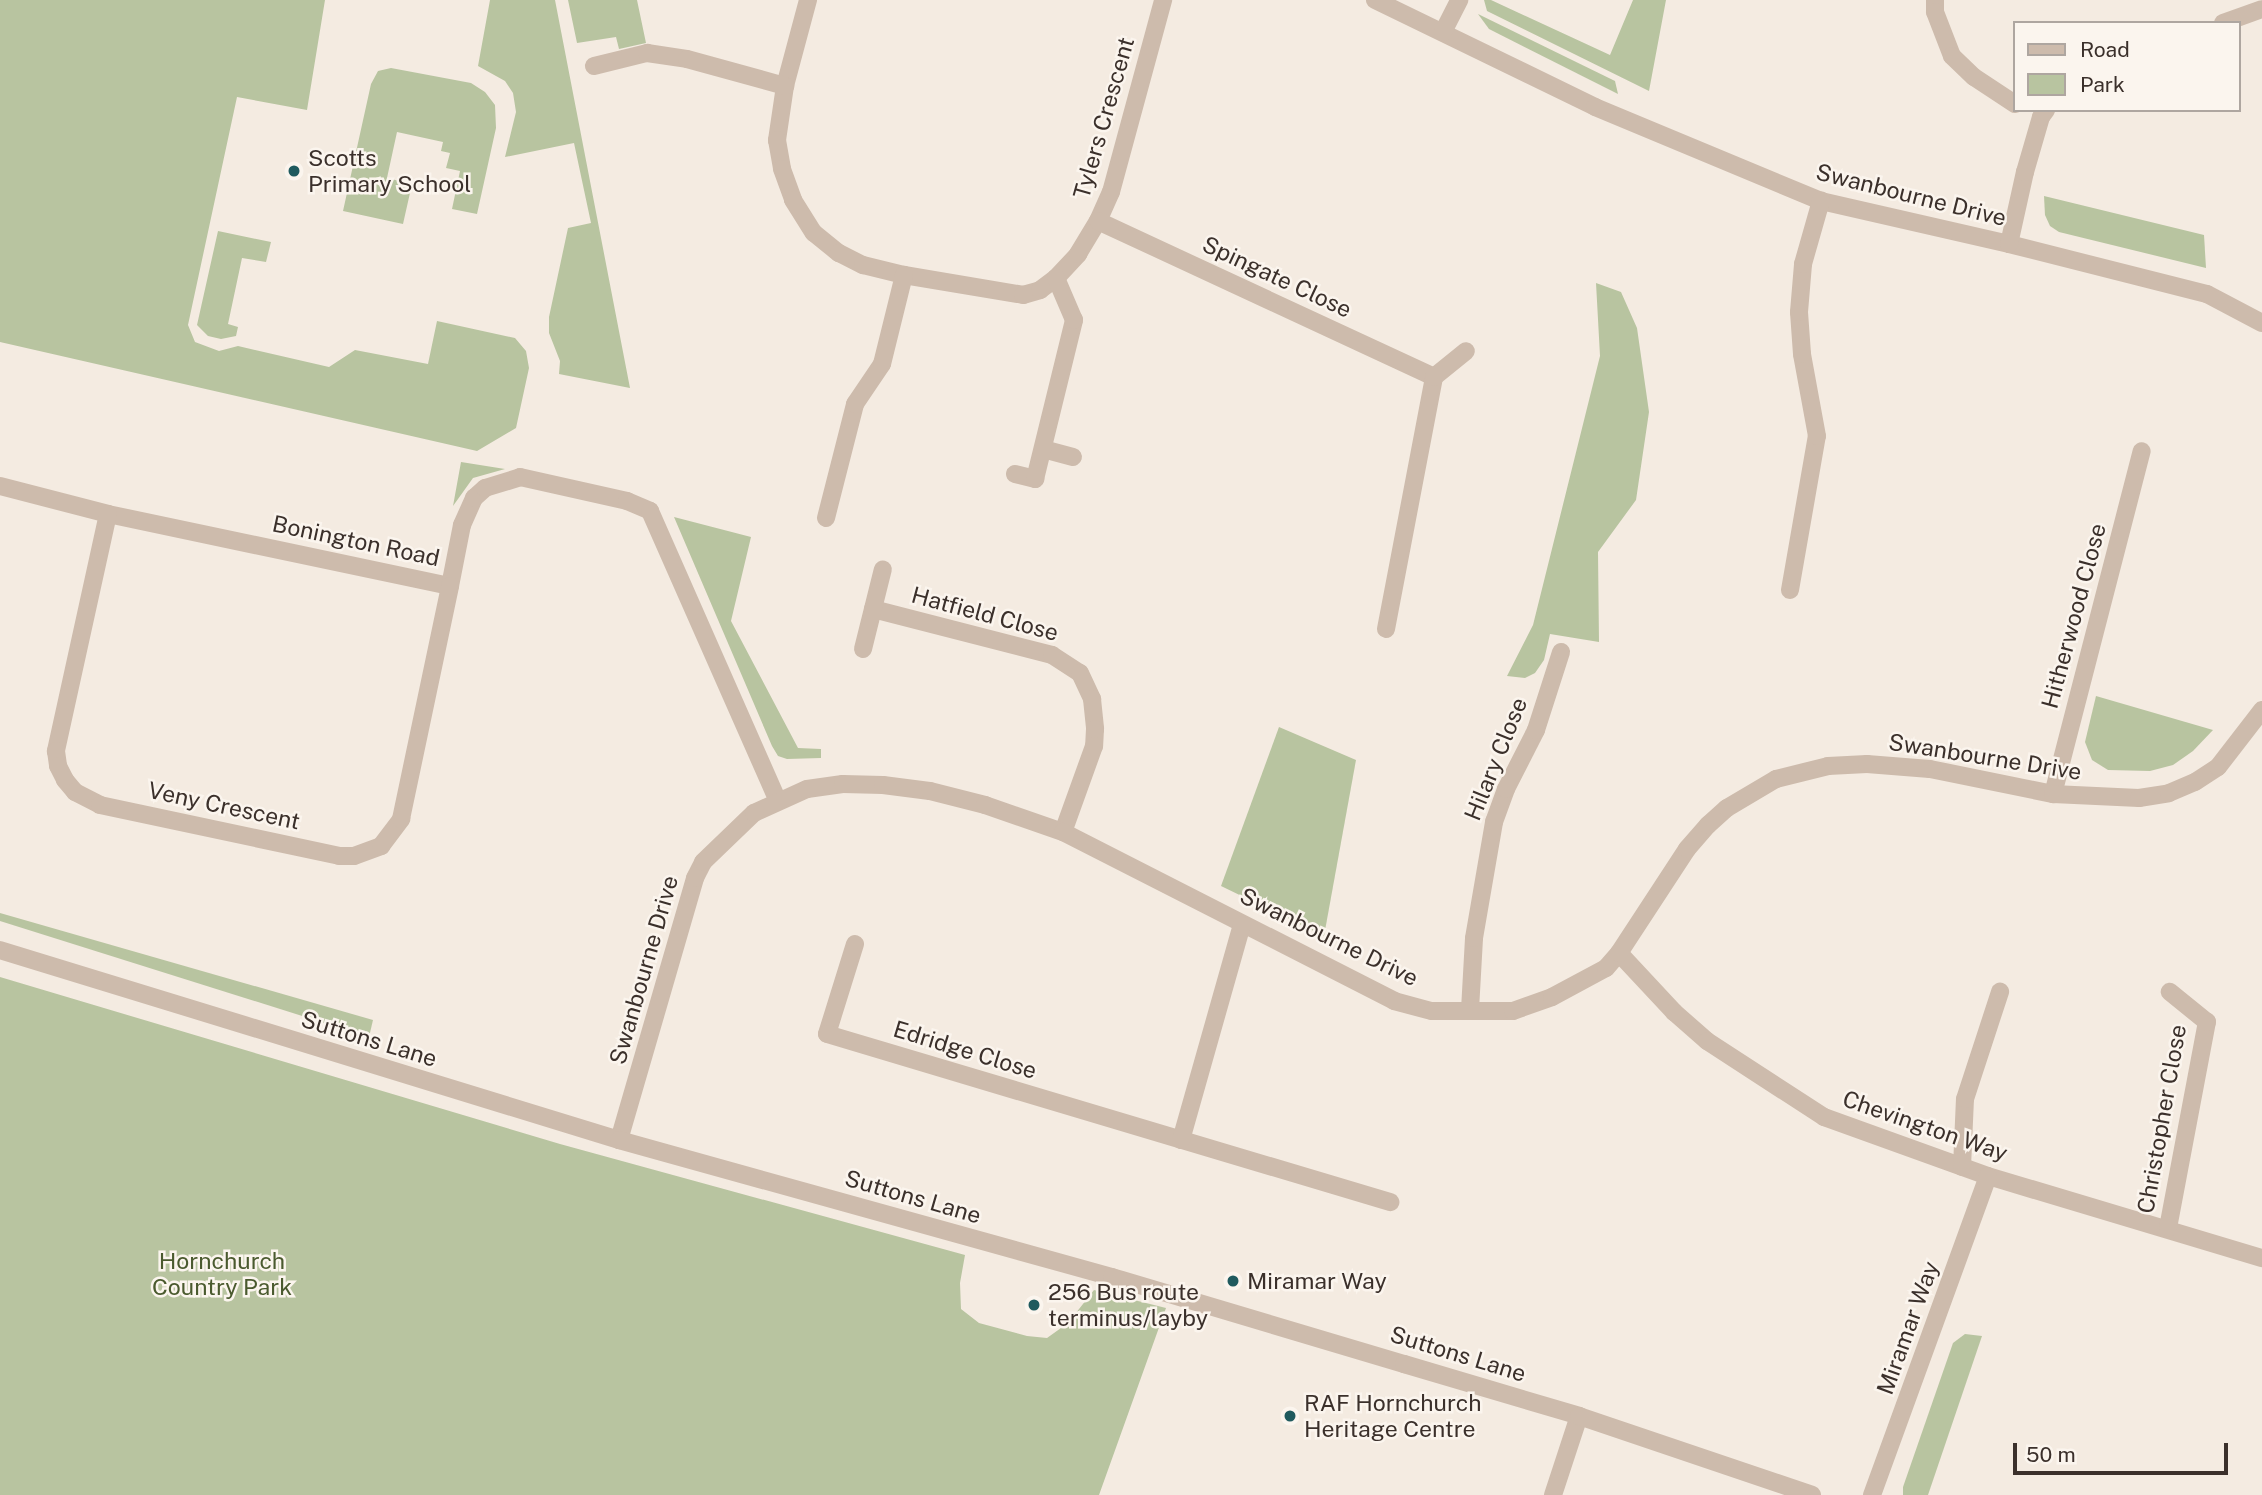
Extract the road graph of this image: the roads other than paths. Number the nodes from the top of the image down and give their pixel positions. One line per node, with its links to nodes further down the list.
1 (808, 0): 10 (street, Tylers Crescent)
2 (1163, 0): 14 (street, Tylers Crescent)
3 (1375, 0): 8 (street, Swanbourne Drive)
4 (1459, 0): 8 (street)
5 (1935, 0): 11 (street)
6 (2262, 9): 7 (street)
7 (2228, 21)
8 (1443, 32): 13 (street, Swanbourne Drive)
9 (594, 66): 10 (street)
10 (785, 86): 16 (street, Tylers Crescent)
11 (2014, 103)
12 (2038, 113): 15 (street)
13 (1821, 201): 15 (street, Swanbourne Drive); 30 (street)
14 (1098, 221): 17 (street, Tylers Crescent); 20 (street, Spingate Close)
15 (2009, 244): 18 (street, Swanbourne Drive)
16 (904, 275): 17 (street, Tylers Crescent); 27 (street)
17 (1056, 278): 21 (street)
18 (2262, 323)
19 (1466, 351): 20 (street)
20 (1434, 377): 32 (street)
21 (1042, 449): 23 (street); 24 (street)
22 (2142, 451): 36 (street, Hitherwood Close)
23 (1073, 457)
24 (1015, 474)
25 (0, 486): 26 (street, Bonington Road)
26 (108, 514): 29 (street, Bonington Road); 29 (street, Veny Crescent)
27 (825, 518)
28 (883, 569): 31 (street)
29 (450, 586): 37 (street, Bonington Road)
30 (1790, 590)
31 (873, 609): 33 (street); 38 (street, Hatfield Close)
32 (1386, 629)
33 (863, 649)
34 (1561, 652): 45 (street, Hilary Close)
35 (2262, 710): 36 (street, Swanbourne Drive)
36 (2053, 794): 42 (street, Swanbourne Drive)
37 (778, 801): 38 (street, Swanbourne Drive); 46 (street, Swanbourne Drive)
38 (1063, 832): 39 (street, Swanbourne Drive)
39 (1242, 925): 45 (street, Swanbourne Drive); 47 (street)
40 (855, 944): 47 (street, Edridge Close)
41 (0, 950): 46 (street, Suttons Lane)
42 (1619, 953): 45 (street, Swanbourne Drive); 48 (street, Chevington Way)
43 (2000, 992): 48 (street)
44 (2170, 992): 51 (street, Christopher Close)
45 (1470, 1010)
46 (619, 1140): 53 (street, Suttons Lane)
47 (1181, 1140): 50 (street, Edridge Close)
48 (1962, 1167): 49 (street, Chevington Way)
49 (1988, 1176): 51 (street, Chevington Way); 56 (street, Miramar Way)
50 (1390, 1202)
51 (2168, 1228): 52 (street, Chevington Way)
52 (2262, 1258)
53 (1578, 1416): 54 (street); 55 (street, Suttons Lane)
54 (1553, 1495)
55 (1812, 1495)
56 (1872, 1495)

